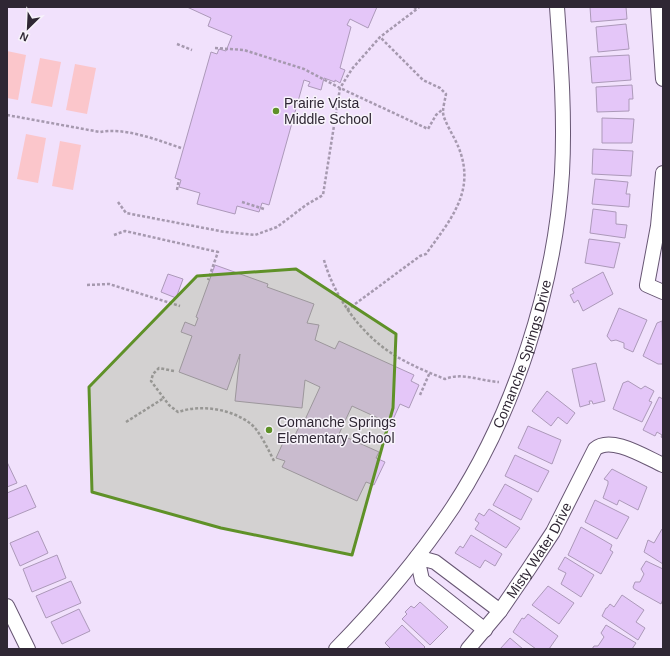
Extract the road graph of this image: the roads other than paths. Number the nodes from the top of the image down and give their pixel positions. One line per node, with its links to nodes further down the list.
1 (557, 7): 7 (street, Comanche Springs Drive)
2 (658, 7): 3 (street)
3 (663, 79)
4 (663, 173): 5 (street)
5 (663, 292)
6 (663, 465): 9 (street, Misty Water Drive)
7 (417, 557): 9 (street); 10 (street); 12 (street, Comanche Springs Drive)
8 (7, 606): 11 (street)
9 (500, 611): 10 (street, Misty Water Drive)
10 (484, 630): 13 (street, Misty Water Drive)
11 (28, 649)
12 (336, 649)
13 (468, 649)

